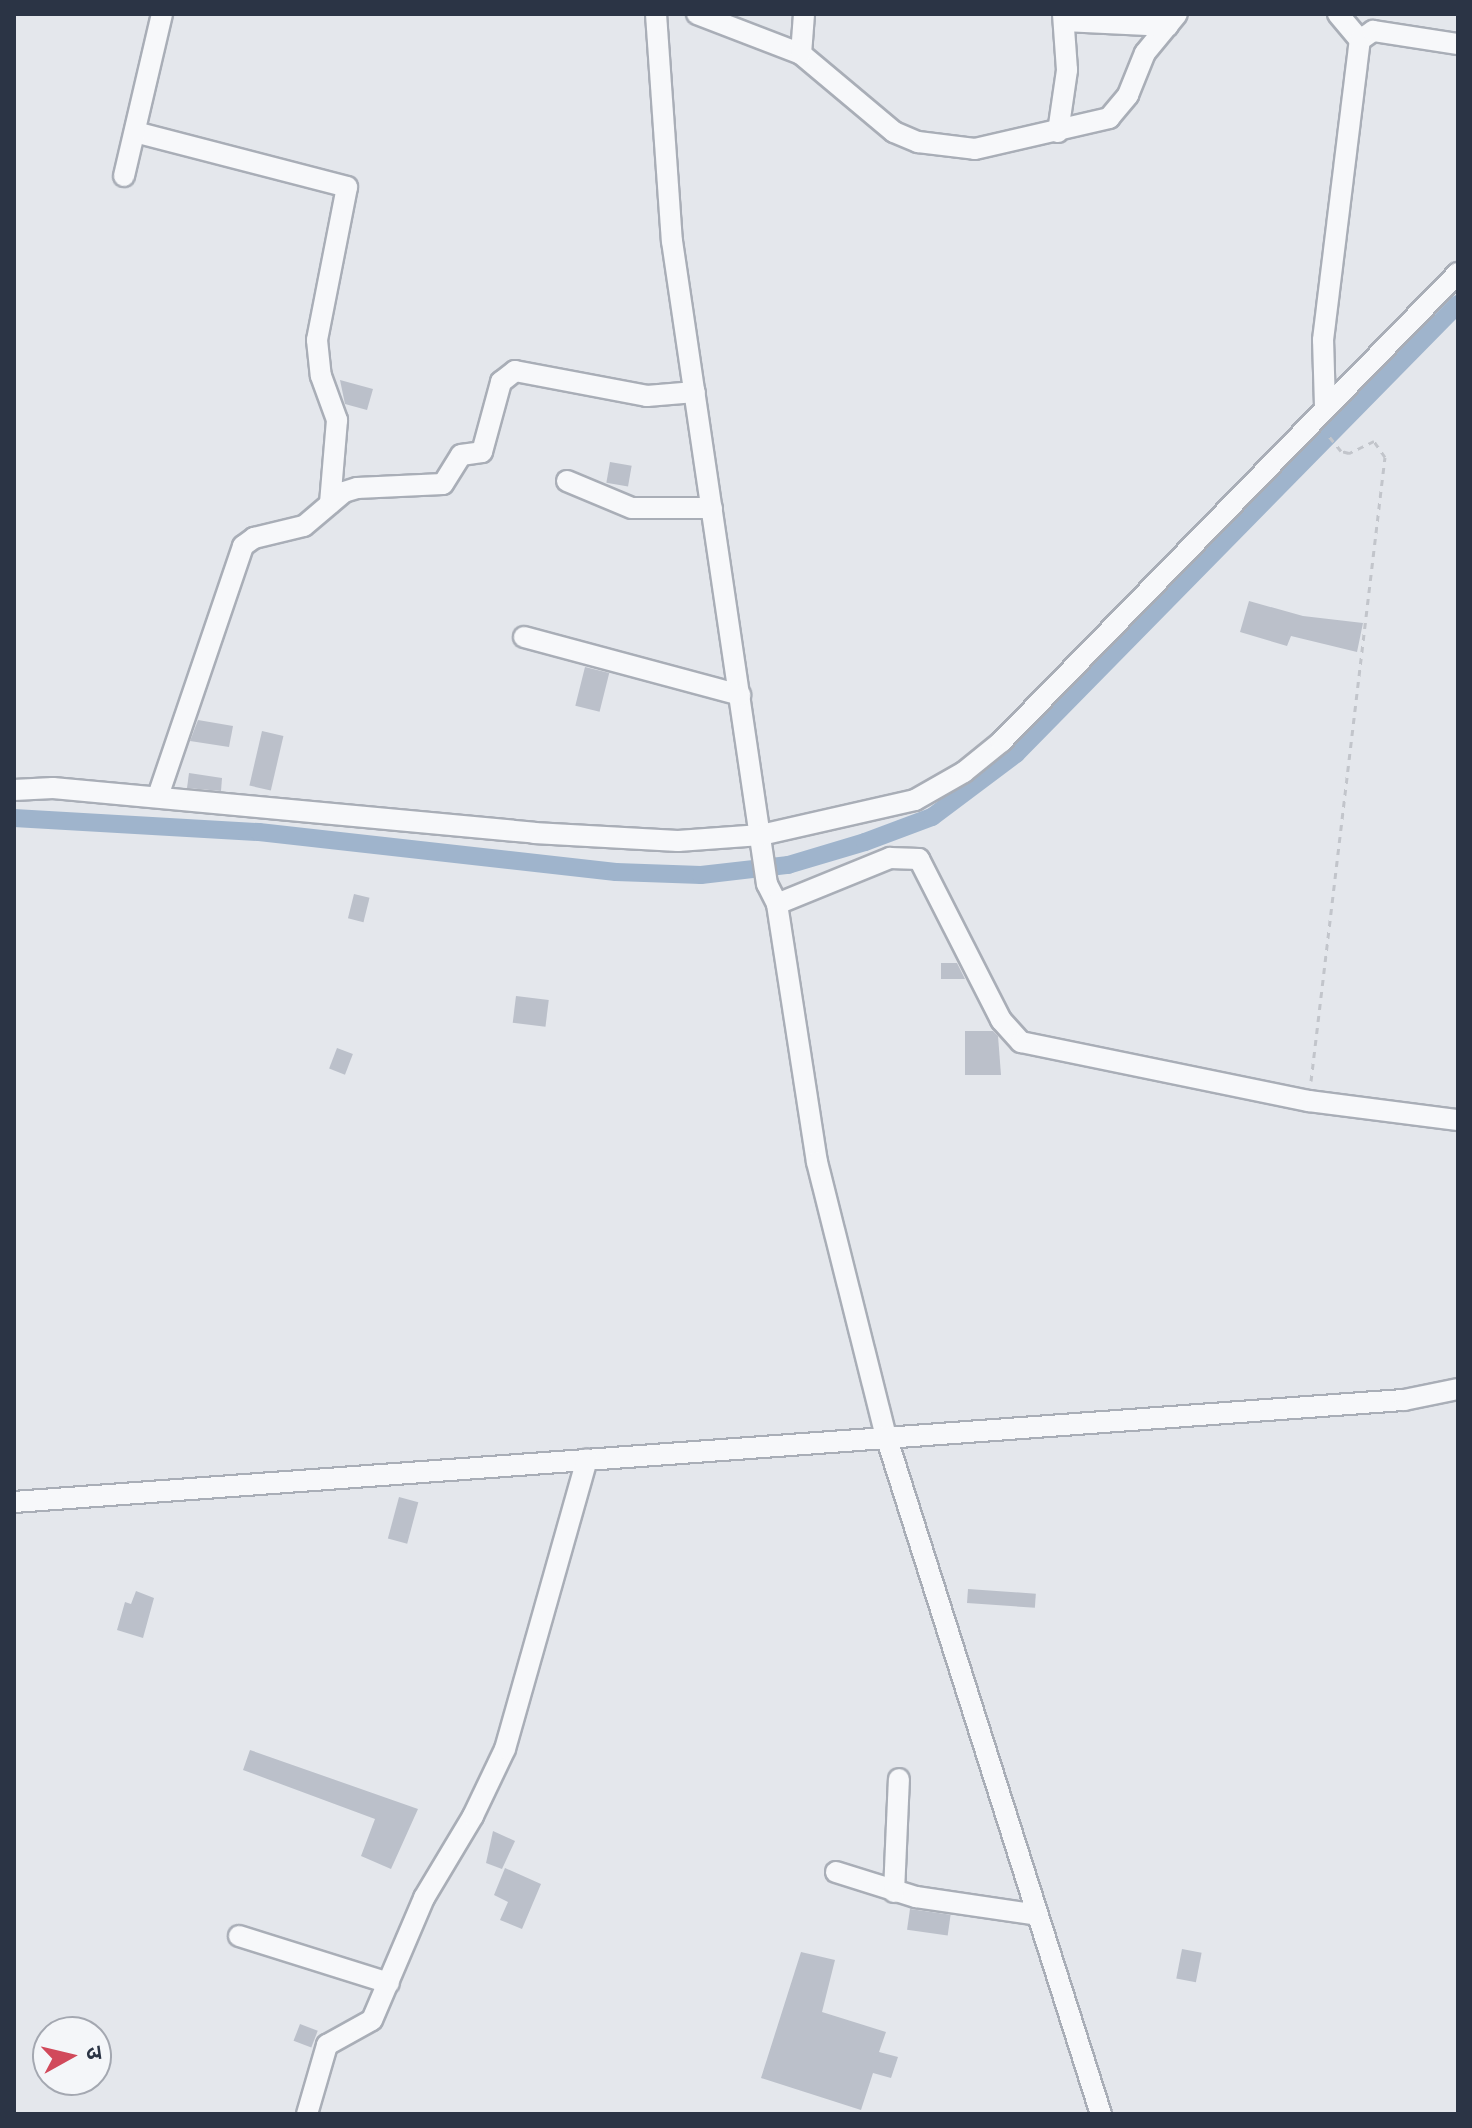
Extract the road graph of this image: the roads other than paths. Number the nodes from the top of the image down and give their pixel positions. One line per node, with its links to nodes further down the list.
1 (162, 14): 11 (street)
2 (656, 14): 15 (street)
3 (697, 14): 10 (street)
4 (804, 14): 10 (street)
5 (1338, 14): 8 (street)
6 (1064, 18): 7 (street); 12 (street)
7 (1173, 20): 12 (street)
8 (1360, 40): 9 (street); 16 (street)
9 (1458, 44)
10 (801, 54): 12 (street)
11 (135, 132): 13 (street); 18 (street)
12 (1058, 132)
13 (124, 176)
14 (1458, 273): 16 (street)
15 (695, 392): 18 (street); 19 (street)
16 (1325, 406): 24 (street)
17 (567, 481): 19 (street)
18 (330, 504): 23 (street)
19 (712, 508): 21 (street)
20 (524, 637): 21 (street)
21 (740, 695): 24 (street)
22 (14, 790): 23 (street)
23 (158, 796): 24 (street)
24 (761, 835): 25 (street)
25 (777, 904): 26 (street); 28 (street)
26 (1458, 1120)
27 (1458, 1389): 28 (street)
28 (886, 1436): 29 (street); 34 (street)
29 (587, 1459): 30 (street); 36 (street)
30 (14, 1502)
31 (899, 1779): 33 (street)
32 (836, 1872): 33 (street)
33 (894, 1892): 34 (street)
34 (1038, 1915): 38 (street)
35 (239, 1936): 36 (street)
36 (389, 1983): 37 (street)
37 (307, 2114)
38 (1101, 2114)

